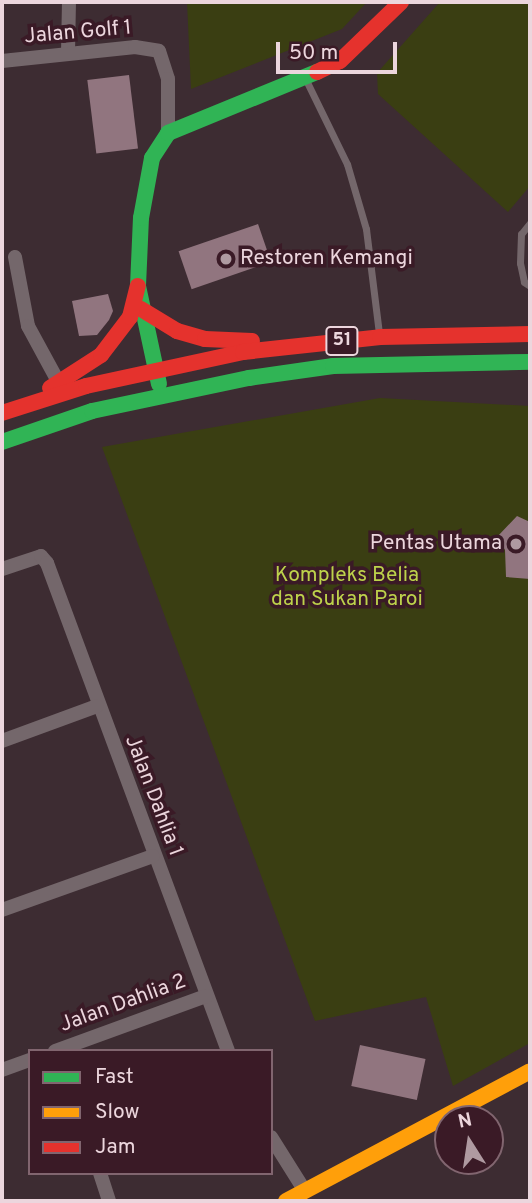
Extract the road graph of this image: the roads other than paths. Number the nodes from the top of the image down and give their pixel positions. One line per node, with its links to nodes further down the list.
1 (69, 2): 3 (street)
2 (401, 2): 5 (main road)
3 (68, 53): 4 (street, Jalan Golf 1); 6 (street, Jalan Golf 1)
4 (2, 61)
5 (305, 77): 6 (main road); 13 (lane)
6 (168, 133): 9 (main road)
7 (530, 223): 10 (lane)
8 (15, 257): 17 (street)
9 (138, 286): 11 (main road); 17 (main road)
10 (530, 286)
11 (141, 309): 14 (main road); 16 (main road)
12 (530, 334): 13 (main road, 51)
13 (380, 337): 14 (main road, 51)
14 (361, 339): 16 (main road, 51)
15 (530, 362): 18 (main road, 51)
16 (156, 371): 18 (main road); 19 (main road, 51)
17 (59, 383): 19 (main road)
18 (162, 396): 20 (main road, 51)
19 (9, 410)
20 (2, 442)
21 (2, 569): 22 (street, Jalan Dahlia 1)
22 (97, 706): 23 (street); 24 (street, Jalan Dahlia 1)
23 (2, 741)
24 (153, 856): 25 (street); 26 (street, Jalan Dahlia 1)
25 (2, 909)
26 (206, 996): 27 (street, Jalan Dahlia 2); 28 (street, Jalan Dahlia 1)
27 (60, 1049)
28 (227, 1049)
29 (28, 1061): 30 (street)
30 (2, 1070)
31 (530, 1071): 34 (main road)
32 (273, 1140): 34 (street)
33 (101, 1175): 35 (street)
34 (303, 1188): 36 (main road)
35 (109, 1201)
36 (286, 1201)

